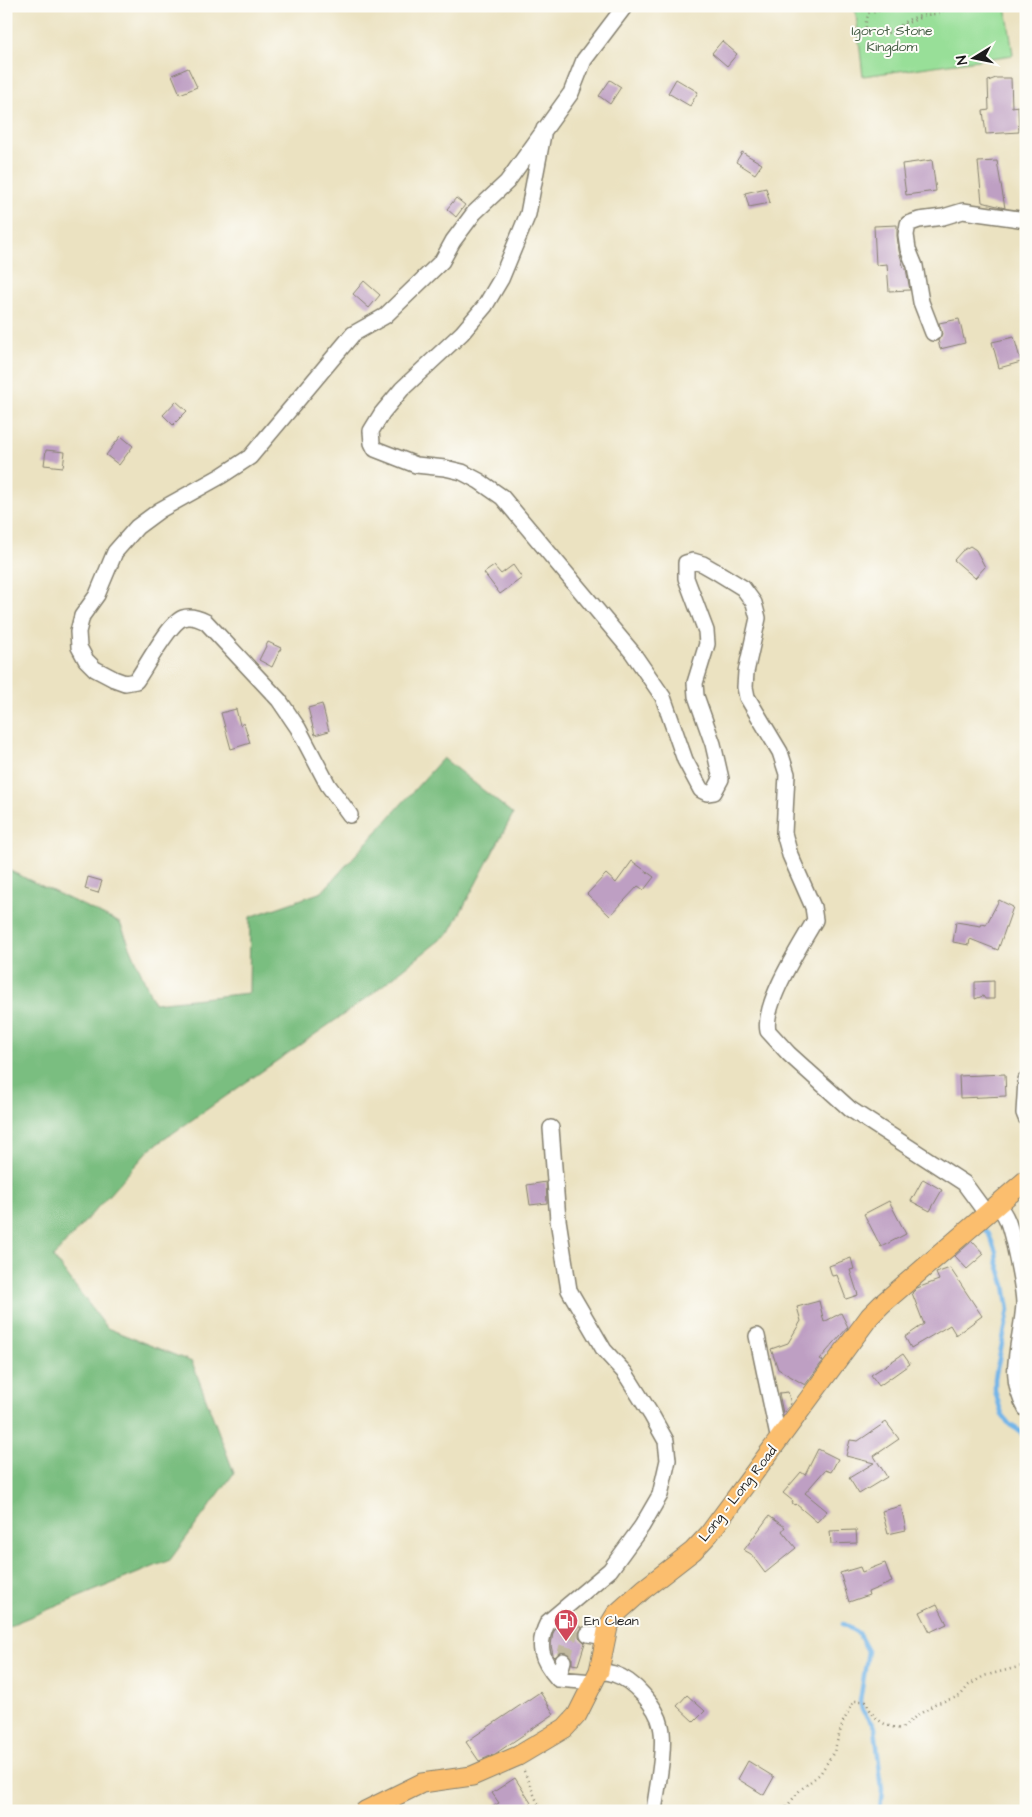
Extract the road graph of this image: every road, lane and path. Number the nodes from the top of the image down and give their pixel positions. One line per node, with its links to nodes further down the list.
1 (625, 6): 6 (street)
2 (872, 6): 3 (path)
3 (883, 6)
4 (888, 6): 5 (path)
5 (960, 6)
6 (544, 129): 9 (street); 14 (street)
7 (1026, 220): 8 (street)
8 (933, 333)
9 (350, 815)
10 (1026, 1080): 11 (street)
11 (1026, 1118)
12 (551, 1128): 21 (street)
13 (1026, 1180): 14 (main road, Long - Long Road)
14 (992, 1208): 16 (street); 17 (main road, Long - Long Road)
15 (757, 1336): 17 (street)
16 (1026, 1410)
17 (779, 1441): 20 (main road, Long - Long Road)
18 (563, 1660): 21 (street)
19 (1026, 1665): 26 (path)
20 (596, 1677): 21 (street); 22 (main road, Long - Long Road); 25 (street)
21 (558, 1679)
22 (518, 1756): 23 (main road, Long - Long Road); 24 (path)
23 (365, 1811)
24 (541, 1811)
25 (654, 1811)
26 (782, 1811)

